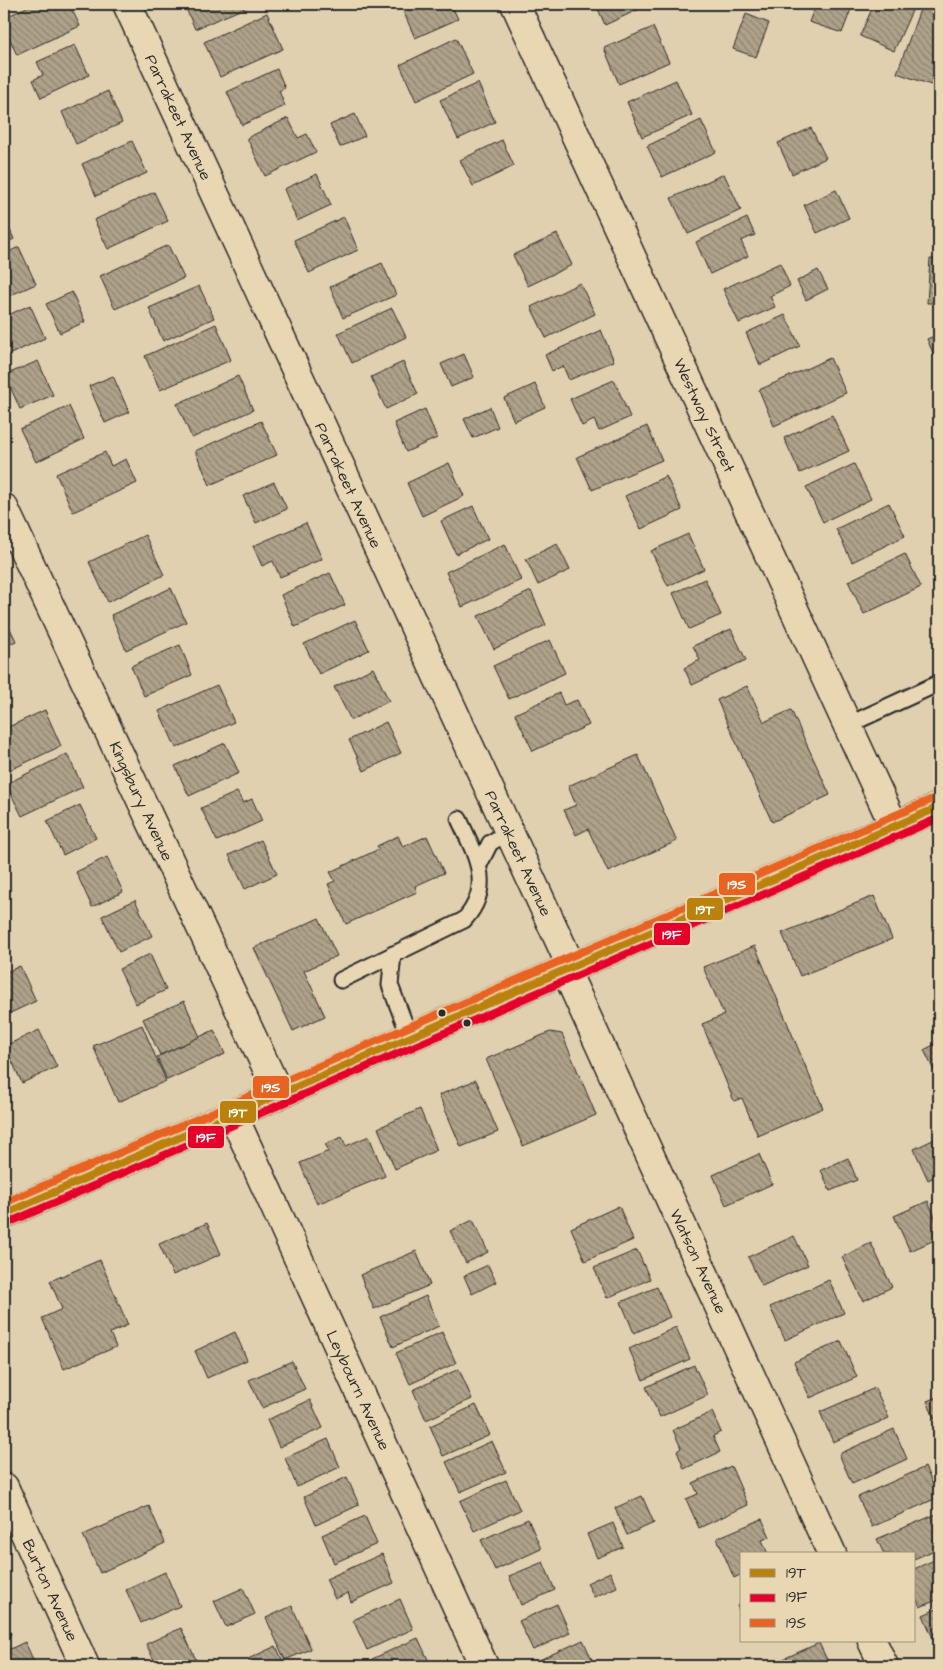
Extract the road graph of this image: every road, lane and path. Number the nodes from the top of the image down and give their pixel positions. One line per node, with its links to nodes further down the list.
1 (127, 4): 9 (street, Parrakeet Avenue)
2 (515, 4): 5 (street, Westway Street)
3 (4, 508): 15 (street, Kingsbury Avenue)
4 (939, 683): 5 (lane)
5 (848, 725): 8 (street, Westway Street)
6 (939, 807): 8 (street)
7 (459, 819): 10 (lane)
8 (894, 826): 12 (street)
9 (509, 832): 10 (lane); 12 (street, Parrakeet Avenue)
10 (480, 863): 11 (lane)
11 (393, 954): 13 (lane); 14 (lane)
12 (568, 967): 14 (street); 19 (street, Watson Avenue)
13 (341, 980)
14 (410, 1038): 15 (street)
15 (280, 1094): 16 (street)
16 (233, 1114): 17 (street); 22 (street, Leybourn Avenue)
17 (6, 1208)
18 (4, 1487): 21 (street, Burton Avenue)
19 (831, 1552)
20 (872, 1642): 23 (street)
21 (85, 1666)
22 (484, 1666)
23 (884, 1666)

